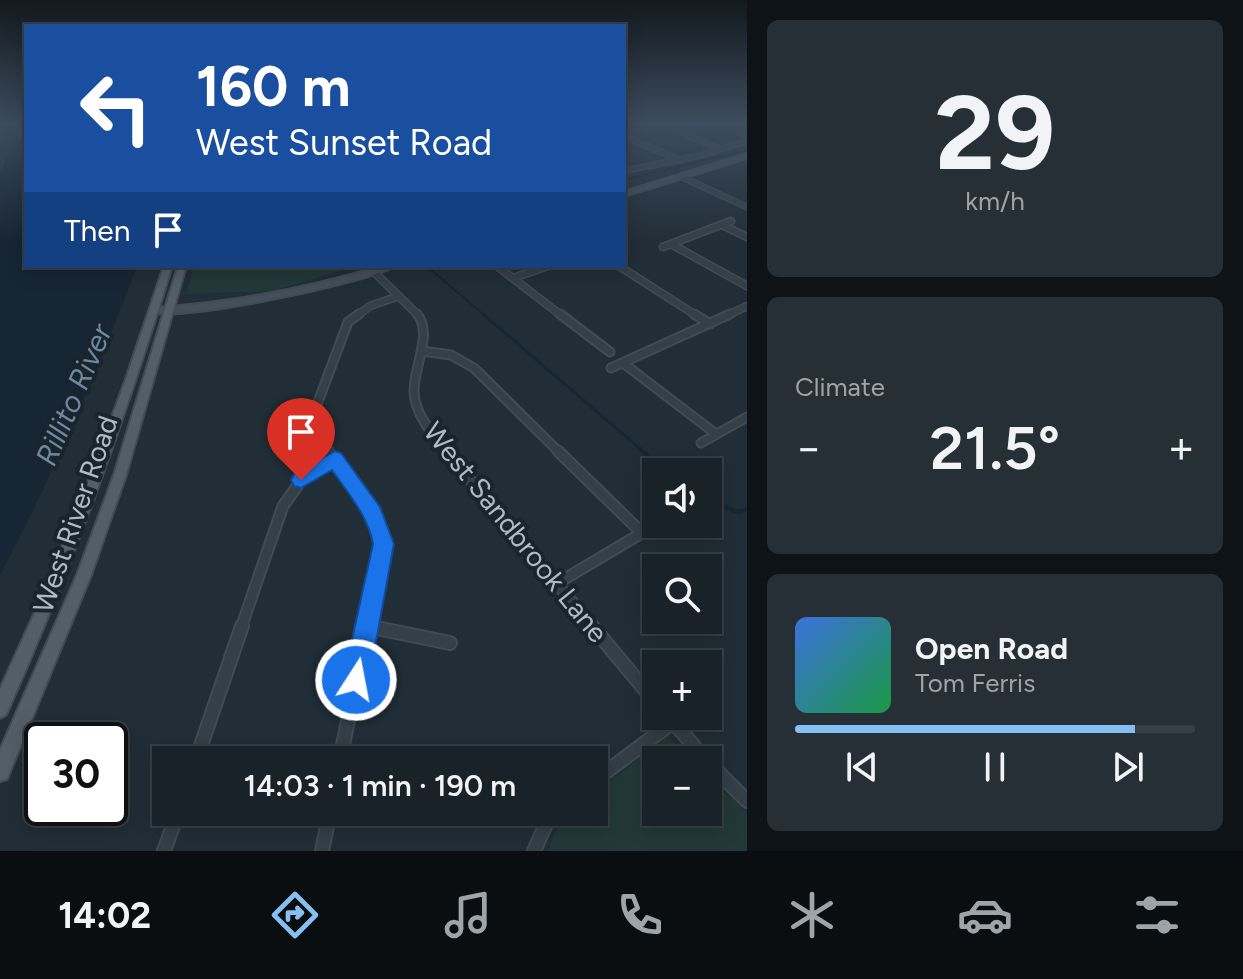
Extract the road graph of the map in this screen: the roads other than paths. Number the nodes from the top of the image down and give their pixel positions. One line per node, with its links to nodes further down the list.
1 (661, 163): 3 (street)
2 (726, 163): 4 (street)
3 (626, 171)
4 (682, 177): 5 (street); 6 (street)
5 (626, 193)
6 (747, 207)
7 (731, 221): 8 (street)
8 (722, 225): 9 (street); 10 (street)
9 (747, 237)
10 (671, 244): 11 (street); 20 (street)
11 (663, 247)
12 (167, 268): 24 (main road, West River Road)
13 (181, 268): 23 (main road, West River Road)
14 (384, 268): 18 (street)
15 (500, 268): 19 (street)
16 (542, 268): 19 (street)
17 (622, 268): 25 (street)
18 (373, 271): 21 (street, West Sandbrook Lane); 23 (street)
19 (513, 278): 27 (street)
20 (747, 286)
21 (399, 296): 26 (street, West Sandbrook Lane); 33 (street)
22 (747, 306): 25 (street)
23 (170, 310): 24 (street); 45 (main road, West River Road)
24 (154, 311): 38 (main road, West River Road)
25 (710, 324): 28 (street)
26 (422, 351): 34 (street, West Sandbrook Lane); 34 (street)
27 (610, 352)
28 (623, 363): 29 (street); 31 (street)
29 (611, 368)
30 (747, 417): 31 (street)
31 (716, 434): 32 (street)
32 (701, 443)
33 (335, 459): 35 (street); 41 (street)
34 (556, 584): 37 (street, West Sandbrook Lane)
35 (367, 626): 36 (street); 42 (street)
36 (450, 643)
37 (642, 686)
38 (0, 709)
39 (657, 730): 44 (street)
40 (680, 730): 43 (street)
41 (201, 746)
42 (343, 746)
43 (694, 746)
44 (608, 770)
45 (0, 772)
46 (722, 776): 47 (street)
47 (747, 801)
48 (173, 826): 51 (street)
49 (327, 826): 52 (street)
50 (545, 826): 53 (street)
51 (164, 851)
52 (322, 851)
53 (534, 851)

